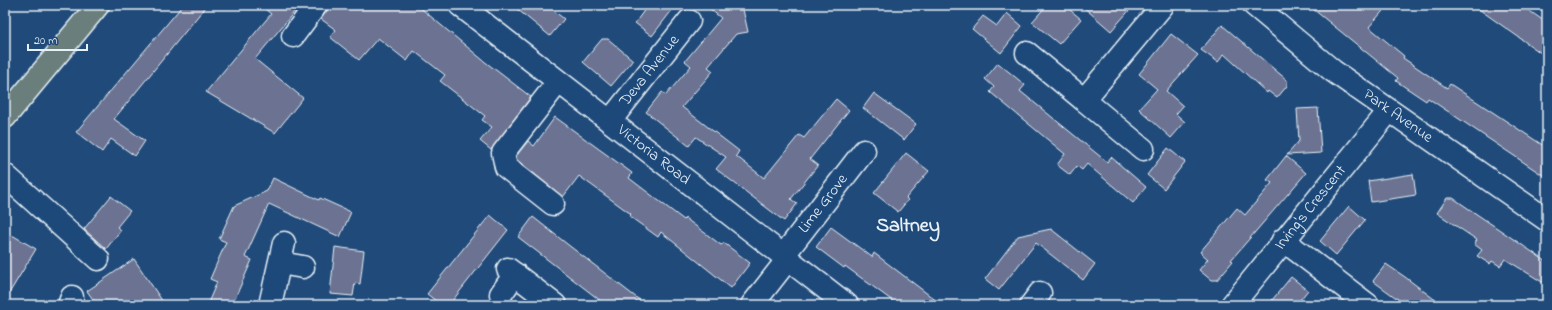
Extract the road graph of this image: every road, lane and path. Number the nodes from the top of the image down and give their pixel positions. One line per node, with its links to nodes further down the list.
1 (98, 5): 12 (main road)
2 (316, 5): 7 (street)
3 (1163, 5): 10 (street)
4 (1254, 5): 11 (street, Park Avenue)
5 (473, 9): 9 (street, Victoria Road)
6 (689, 21): 13 (street, Deva Avenue)
7 (293, 36)
8 (1027, 53): 10 (street)
9 (558, 82): 13 (street, Victoria Road); 17 (street)
10 (1084, 100): 14 (street)
11 (1389, 111): 18 (street, Park Avenue); 19 (street, Irving's Crescent)
12 (5, 117)
13 (610, 121): 20 (street, Victoria Road)
14 (1143, 149)
15 (864, 152): 20 (street, Lime Grove)
16 (5, 175): 21 (street)
17 (553, 204)
18 (1547, 220)
19 (1283, 240): 28 (street, Irving's Crescent); 29 (street)
20 (785, 258): 26 (street, Lime Grove); 27 (street, Victoria Road)
21 (98, 259)
22 (303, 267): 25 (street)
23 (501, 294): 24 (street)
24 (547, 303)
25 (270, 305)
26 (752, 305)
27 (847, 305)
28 (1232, 305)
29 (1368, 305)

